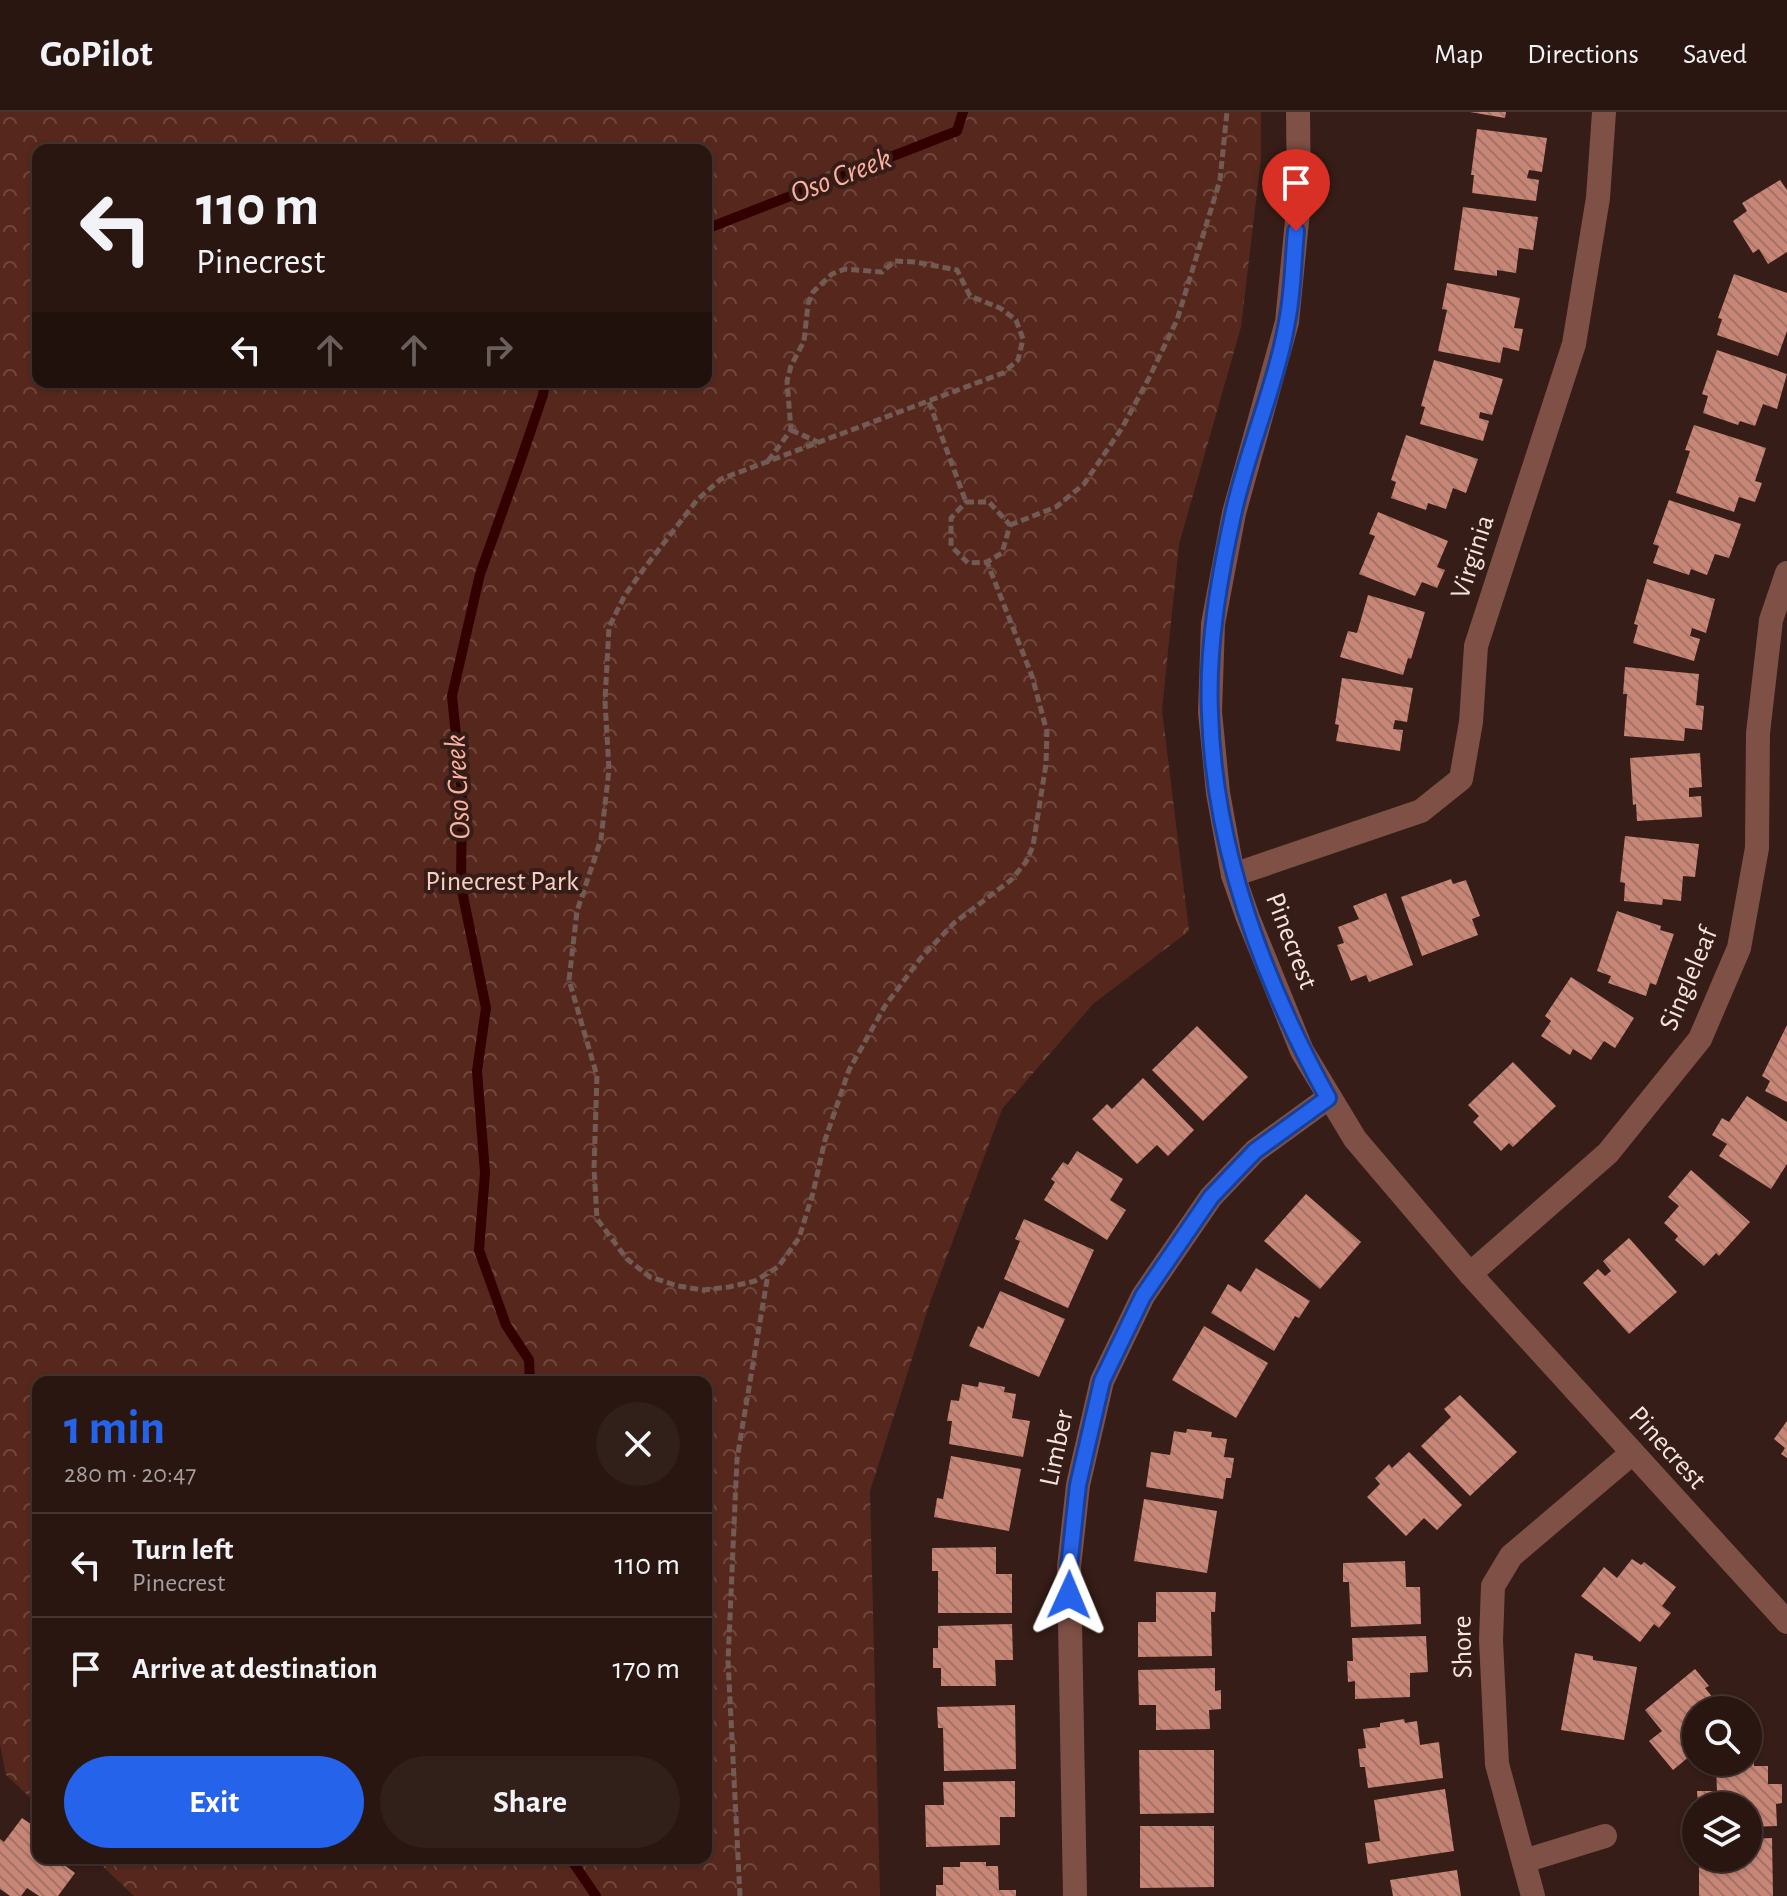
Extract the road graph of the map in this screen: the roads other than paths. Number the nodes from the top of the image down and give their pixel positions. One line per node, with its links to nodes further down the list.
1 (1298, 112): 4 (street, Pinecrest)
2 (1604, 112): 4 (street, Virginia)
3 (1787, 573): 6 (street, Singleleaf)
4 (1233, 875): 5 (street, Pinecrest)
5 (1328, 1098): 6 (street, Pinecrest); 11 (street, Limber)
6 (1470, 1274): 7 (street, Pinecrest)
7 (1631, 1454): 8 (street, Pinecrest); 10 (street, Shore)
8 (1787, 1622)
9 (1605, 1836): 10 (street)
10 (1524, 1861): 12 (street, Shore)
11 (1075, 1896)
12 (1533, 1896)

